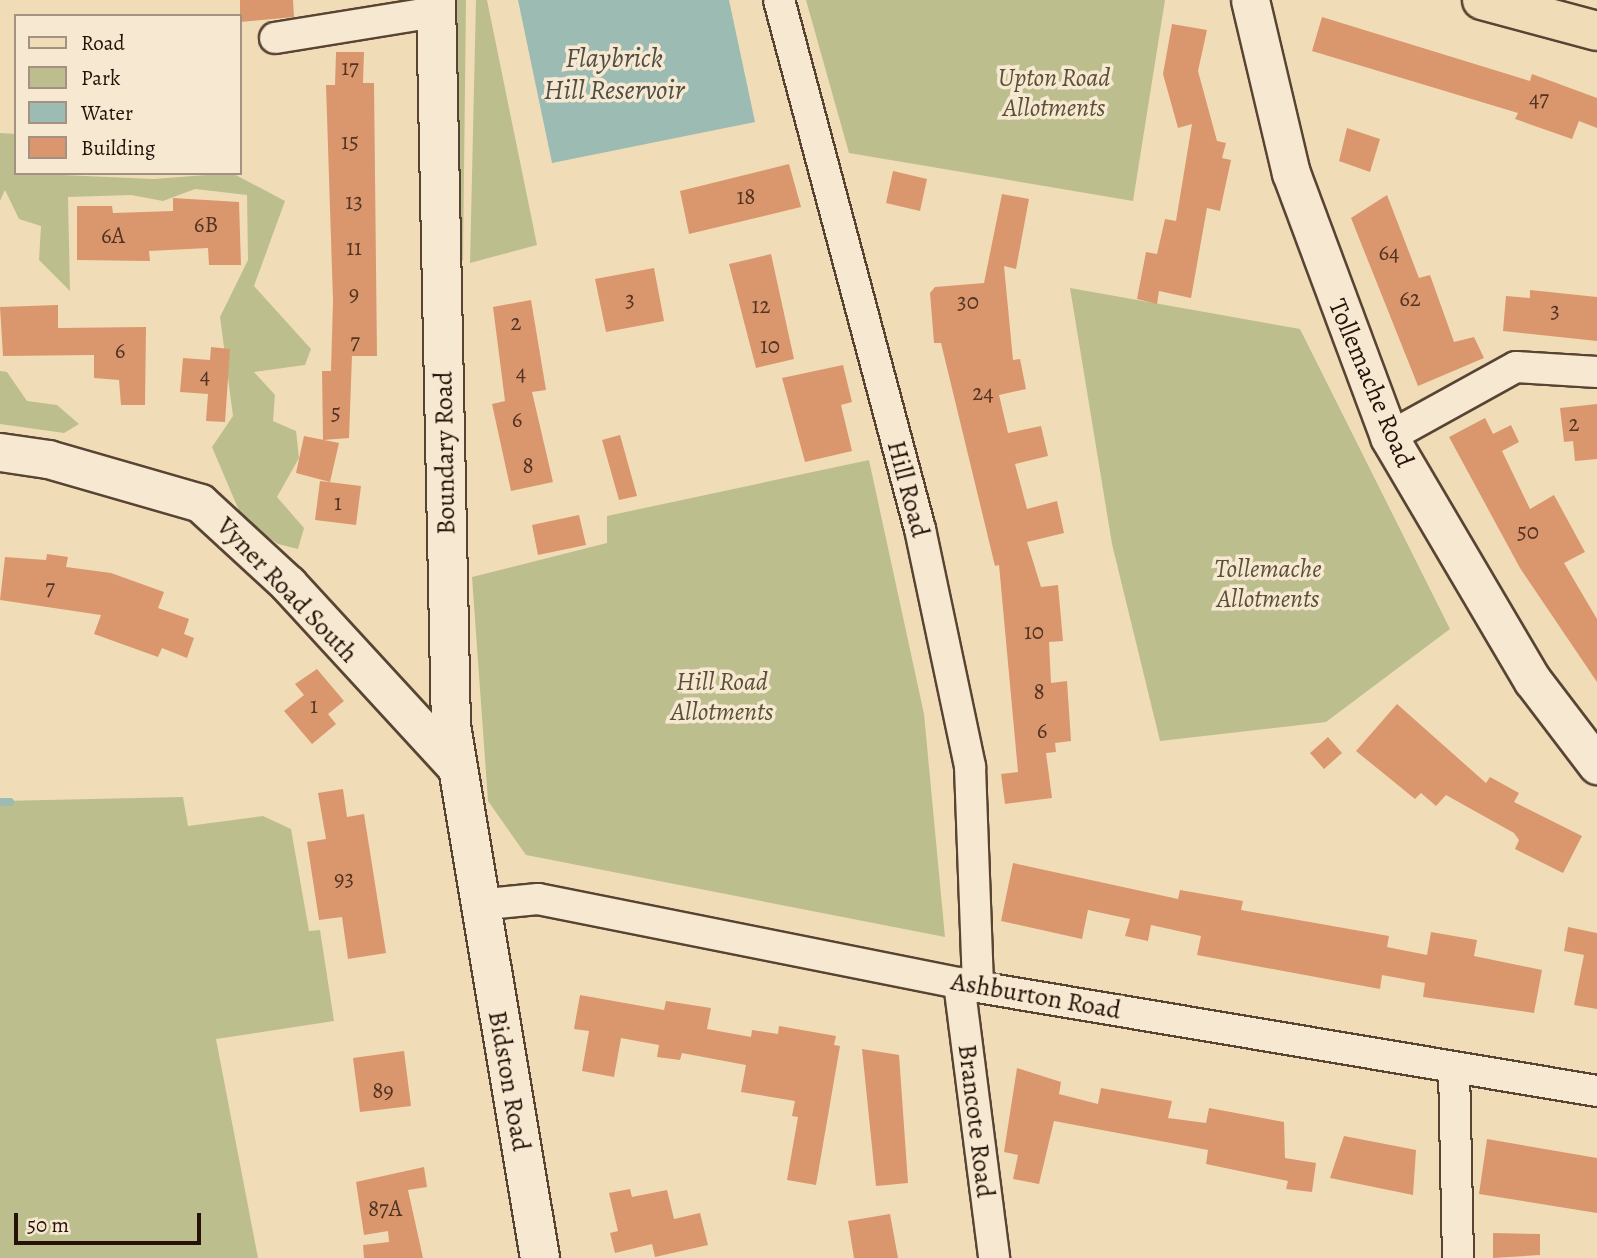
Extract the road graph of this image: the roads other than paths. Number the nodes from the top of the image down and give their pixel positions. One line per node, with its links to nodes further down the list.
1 (779, 0): 13 (street, Hill Road)
2 (1250, 0): 8 (street, Tollemache Road)
3 (1482, 0): 5 (main road)
4 (436, 6): 6 (street); 11 (main road, Boundary Road)
5 (1597, 31)
6 (275, 38)
7 (1597, 372): 8 (street)
8 (1389, 437): 10 (street, Tollemache Road)
9 (0, 453): 11 (street, Vyner Road South)
10 (1597, 765)
11 (457, 768): 12 (main road, Boundary Road)
12 (477, 905): 13 (street, Ashburton Road); 16 (main road, Bidston Road)
13 (969, 985): 14 (street, Ashburton Road); 17 (street, Brancote Road)
14 (1454, 1068): 15 (street, Ashburton Road); 18 (street)
15 (1597, 1091)
16 (540, 1258)
17 (994, 1258)
18 (1458, 1258)

